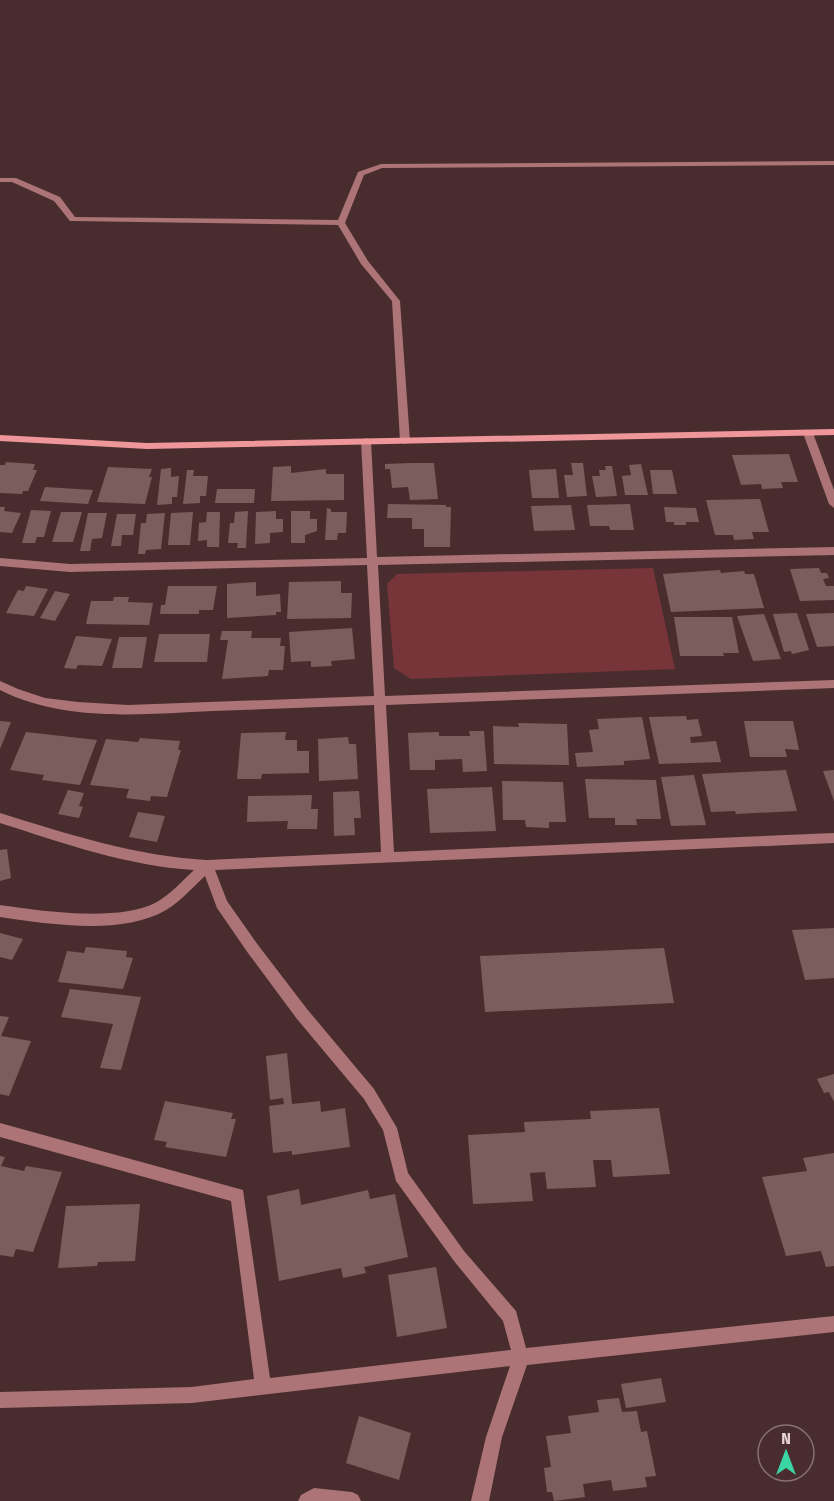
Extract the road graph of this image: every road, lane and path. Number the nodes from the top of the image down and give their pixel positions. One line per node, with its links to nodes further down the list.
1 (834, 164): 3 (street)
2 (0, 180): 3 (street)
3 (341, 223): 8 (street)
4 (834, 432): 5 (street)
5 (808, 433): 8 (street); 9 (street)
6 (0, 438): 7 (street)
7 (366, 441): 8 (street); 12 (street)
8 (405, 441)
9 (834, 504)
10 (834, 551): 12 (street)
11 (0, 562): 12 (street)
12 (371, 562): 15 (street)
13 (834, 684): 15 (street)
14 (0, 685): 15 (street)
15 (379, 701): 18 (street)
16 (0, 818): 19 (street)
17 (834, 838): 18 (street)
18 (388, 857): 19 (street)
19 (207, 865): 20 (street); 23 (street)
20 (0, 911)
21 (0, 1130): 24 (street)
22 (834, 1324): 23 (street)
23 (521, 1358): 24 (street); 28 (street)
24 (262, 1386): 25 (street)
25 (0, 1400)
26 (307, 1501): 27 (street)
27 (352, 1501)
28 (480, 1501)

